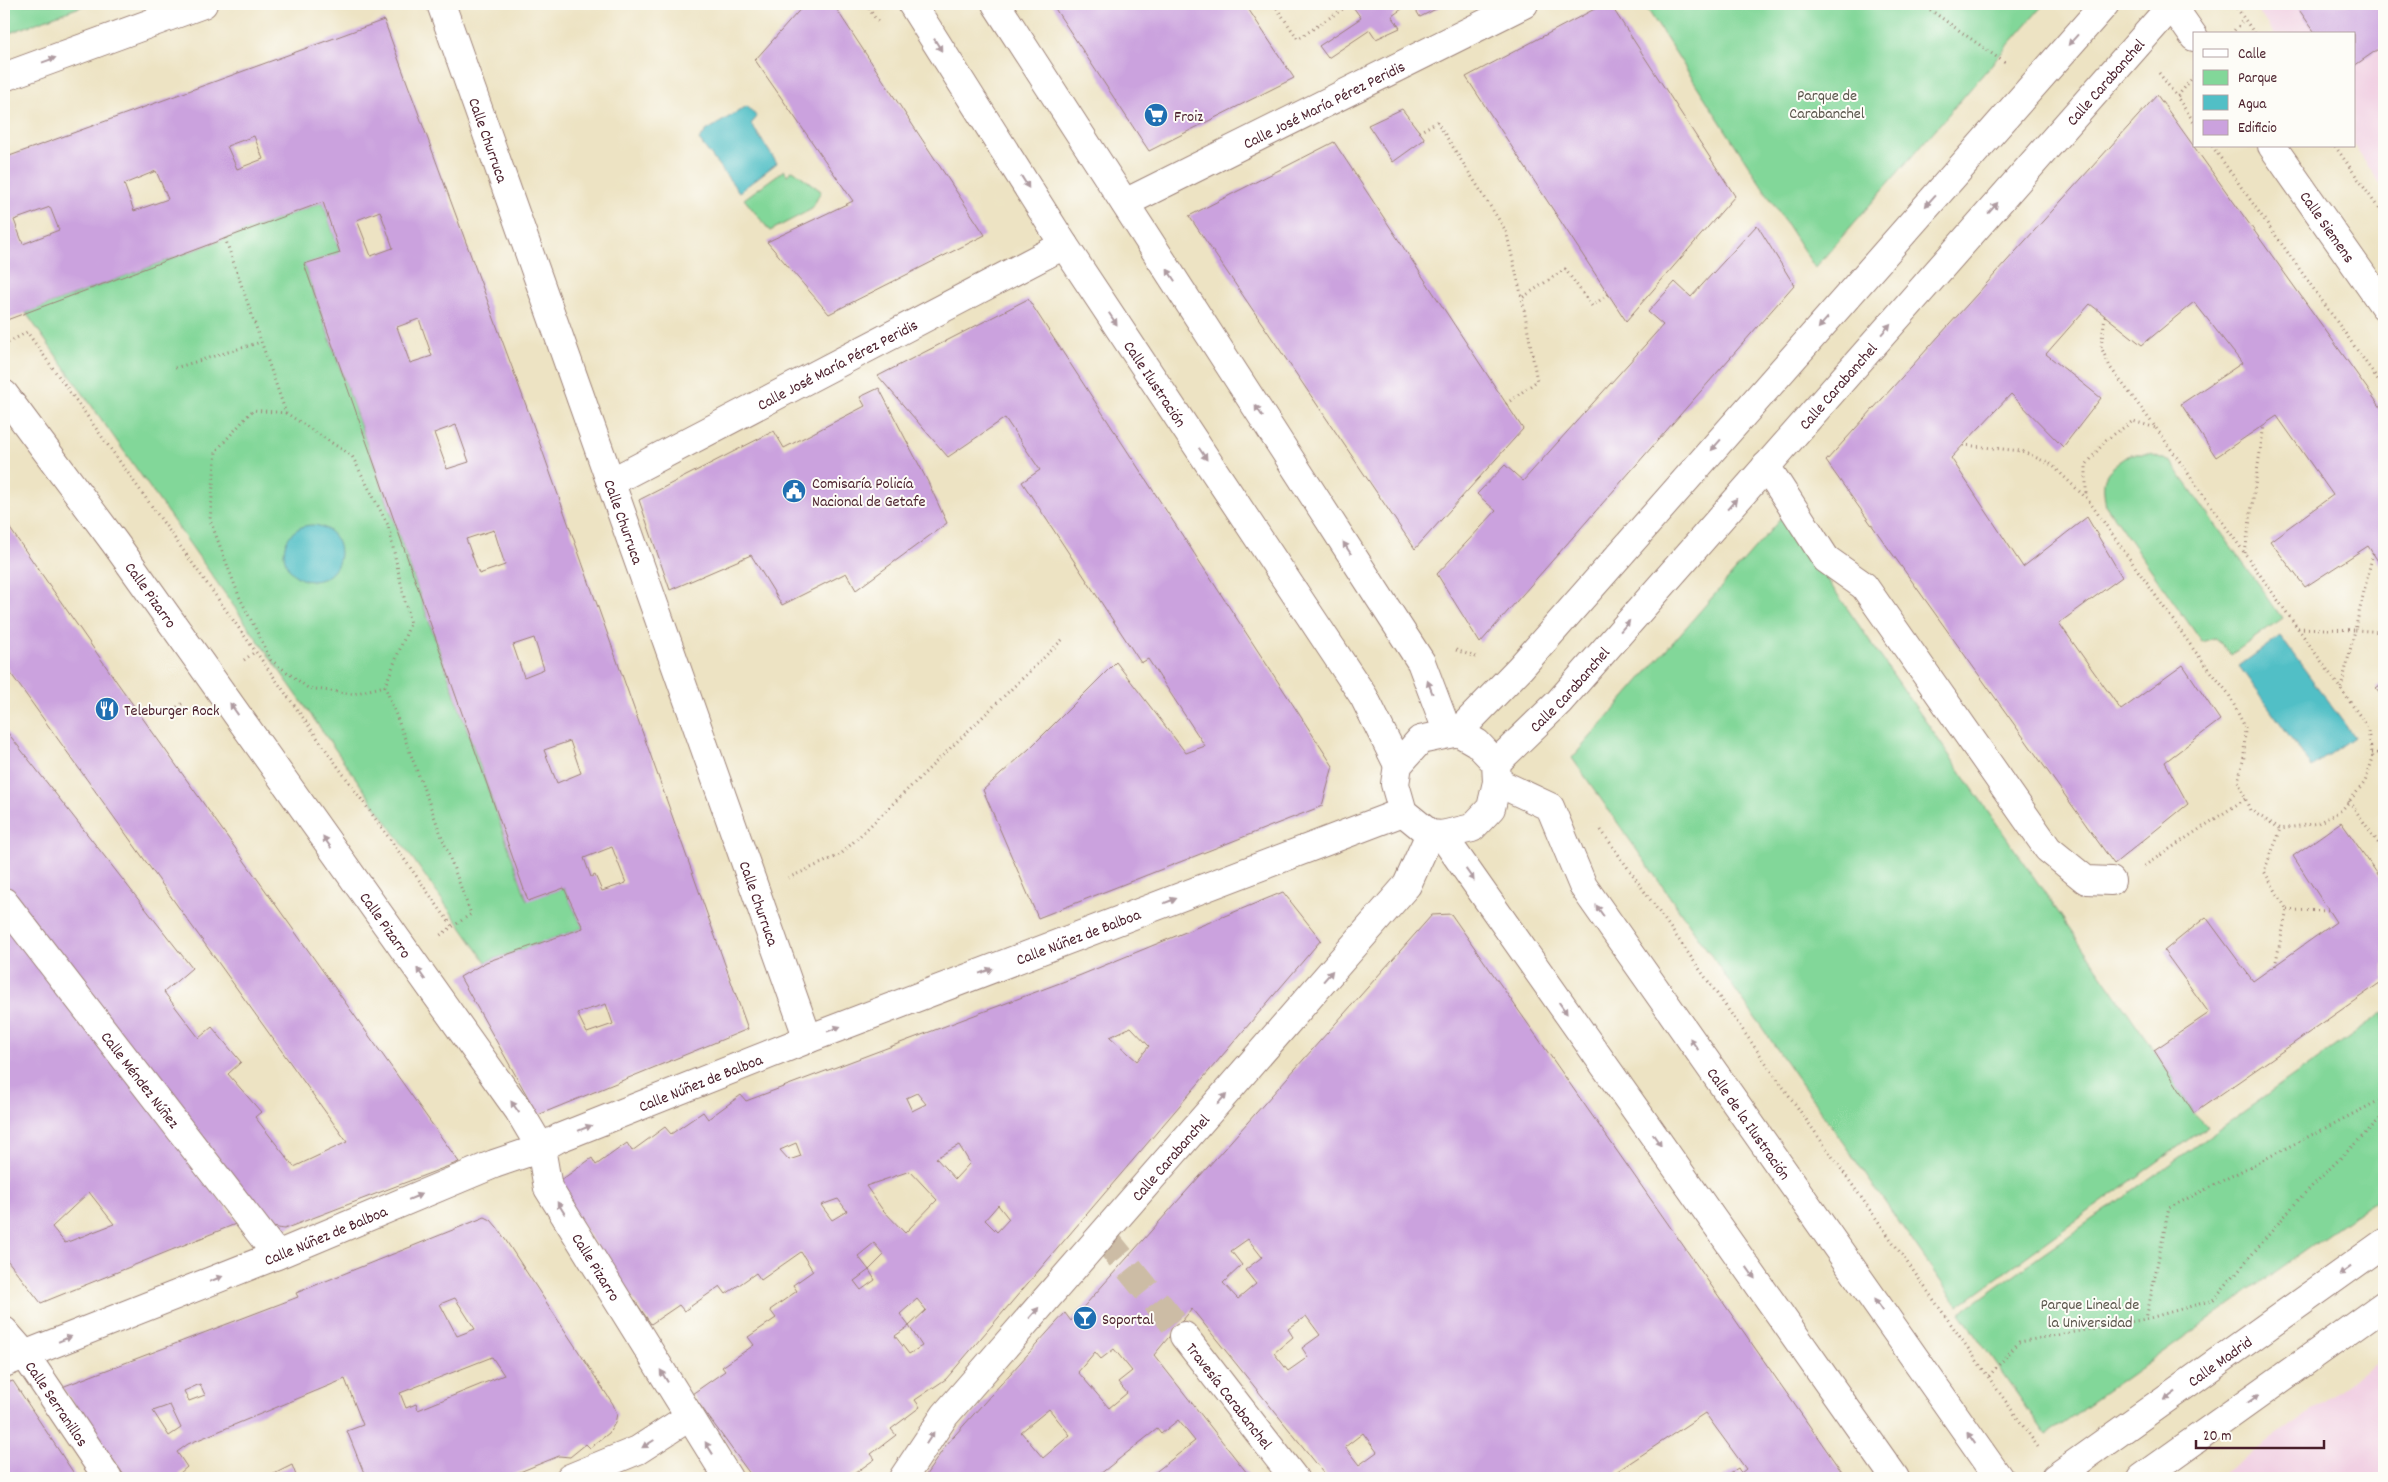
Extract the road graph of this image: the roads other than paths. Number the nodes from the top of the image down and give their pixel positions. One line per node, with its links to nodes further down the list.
1 (203, 4): 9 (street, one-way to 1)
2 (441, 4): 16 (street, Calle Churruca)
3 (912, 4): 12 (street, Calle Ilustración, one-way to 12)
4 (996, 4): 11 (street)
5 (1524, 4): 11 (street, Calle José María Pérez Peridis)
6 (2105, 4): 17 (street, one-way to 17)
7 (2172, 4): 8 (street); 15 (street, Calle Carabanchel, one-way to 7)
8 (2193, 35)
9 (4, 77)
10 (2273, 148): 13 (street, Calle Siemens)
11 (1124, 203): 17 (street, one-way to 11)
12 (1064, 245): 16 (street, Calle José María Pérez Peridis); 18 (street, Calle Ilustración, one-way to 18)
13 (2384, 306)
14 (4, 394): 25 (street, Calle Pizarro, one-way to 14)
15 (1766, 466): 19 (street, Calle Carabanchel, one-way to 15); 22 (street)
16 (611, 482): 24 (street, Calle Churruca)
17 (1453, 733): 18 (street); 19 (street)
18 (1398, 765): 20 (street)
19 (1496, 773): 21 (street); 39 (street, Calle de la Ilustración, one-way to 19)
20 (1402, 812): 21 (street); 24 (street, Calle Núñez de Balboa, one-way to 20)
21 (1436, 834): 36 (street, Calle Carabanchel, one-way to 21); 38 (street, one-way to 38)
22 (2111, 881)
23 (4, 902): 27 (street, Calle Méndez Núñez)
24 (808, 1039): 25 (street, Calle Núñez de Balboa, one-way to 24)
25 (541, 1148): 27 (street, Calle Núñez de Balboa, one-way to 25); 32 (street, Calle Pizarro, one-way to 25)
26 (2384, 1243): 40 (street, Calle Madrid, one-way to 40)
27 (277, 1255): 31 (street, Calle Núñez de Balboa, one-way to 27)
28 (2384, 1305): 41 (street, one-way to 28)
29 (4, 1331): 31 (street, Calle Serranillos)
30 (1184, 1336): 37 (street, Travesía Carabanchel)
31 (14, 1359): 33 (street, Calle Serranillos)
32 (689, 1418): 34 (street, one-way to 34); 35 (street, Calle Pizarro, one-way to 32)
33 (108, 1478)
34 (570, 1478)
35 (728, 1478)
36 (903, 1478)
37 (1294, 1478)
38 (1895, 1478)
39 (1999, 1478)
40 (2055, 1478)
41 (2142, 1478)

